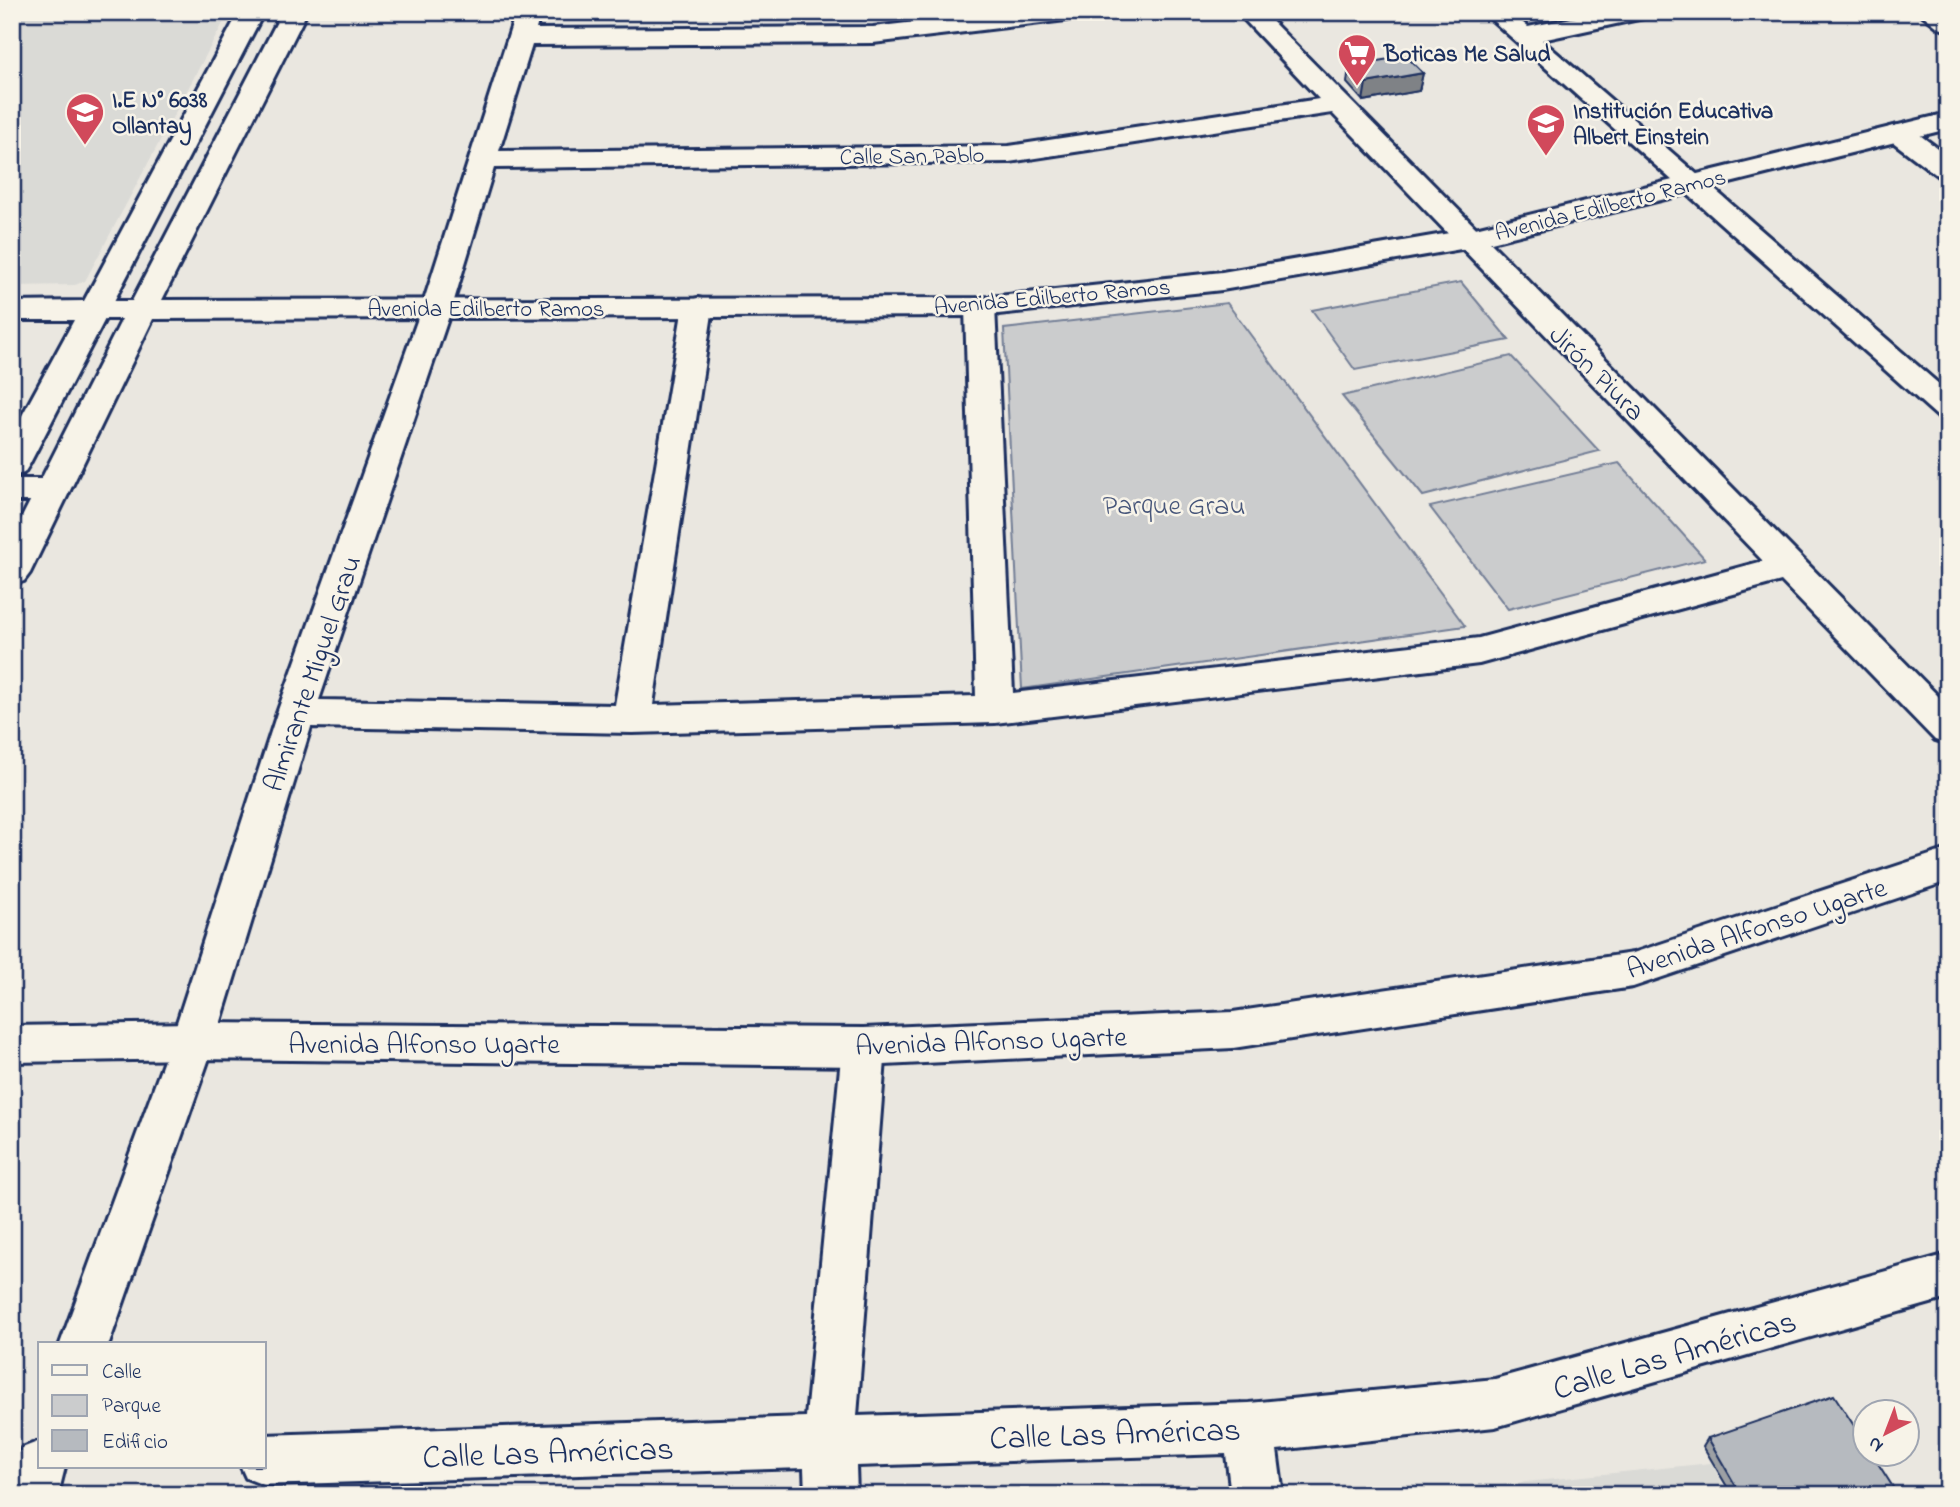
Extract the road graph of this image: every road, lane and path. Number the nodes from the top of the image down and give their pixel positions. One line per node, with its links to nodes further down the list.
1 (252, 12): 11 (street)
2 (295, 12): 12 (street)
3 (1066, 12): 9 (street)
4 (1249, 12): 13 (street, Jirón Piura)
5 (1495, 12): 10 (street)
6 (1639, 12): 10 (street)
7 (1931, 12): 8 (street)
8 (1948, 23)
9 (524, 25): 16 (street, Almirante Miguel Grau)
10 (1522, 36): 18 (street)
11 (206, 97): 12 (street); 24 (street)
12 (250, 100): 25 (street)
13 (1339, 104): 16 (street, Calle San Pablo); 19 (street, Jirón Piura)
14 (1948, 121): 15 (street, Avenida Edilberto Ramos)
15 (1899, 133): 17 (street); 18 (street, Avenida Edilberto Ramos)
16 (481, 160): 20 (street, Almirante Miguel Grau)
17 (1948, 170)
18 (1690, 183): 19 (street, Avenida Edilberto Ramos); 26 (street)
19 (1467, 239): 22 (street, Avenida Edilberto Ramos); 30 (street, Jirón Piura)
20 (437, 307): 21 (street, Avenida Edilberto Ramos); 25 (street, Avenida Edilberto Ramos); 33 (street, Almirante Miguel Grau)
21 (698, 307): 22 (street, Avenida Edilberto Ramos); 34 (street)
22 (980, 307): 32 (street)
23 (12, 312): 24 (street, Avenida Edilberto Ramos)
24 (91, 312): 25 (street, Avenida Edilberto Ramos); 27 (street)
25 (141, 312): 29 (street)
26 (1948, 409)
27 (12, 465)
28 (12, 490): 29 (street)
29 (53, 491): 31 (street)
30 (1789, 565): 32 (street); 35 (street, Jirón Piura)
31 (12, 573)
32 (995, 709): 34 (street)
33 (296, 713): 34 (street); 37 (street, Almirante Miguel Grau)
34 (632, 719)
35 (1948, 730)
36 (1948, 865): 39 (street, Avenida Alfonso Ugarte)
37 (193, 1041): 38 (street, Avenida Alfonso Ugarte); 39 (street, Avenida Alfonso Ugarte); 41 (street, Almirante Miguel Grau)
38 (12, 1044)
39 (864, 1047): 43 (street)
40 (1948, 1276): 42 (street, Calle Las Américas)
41 (85, 1342)
42 (1249, 1428): 43 (street, Calle Las Américas); 48 (street)
43 (829, 1442): 44 (street, Calle Las Américas); 47 (street)
44 (266, 1460)
45 (40, 1468): 46 (street)
46 (32, 1495)
47 (831, 1495)
48 (1257, 1495)

